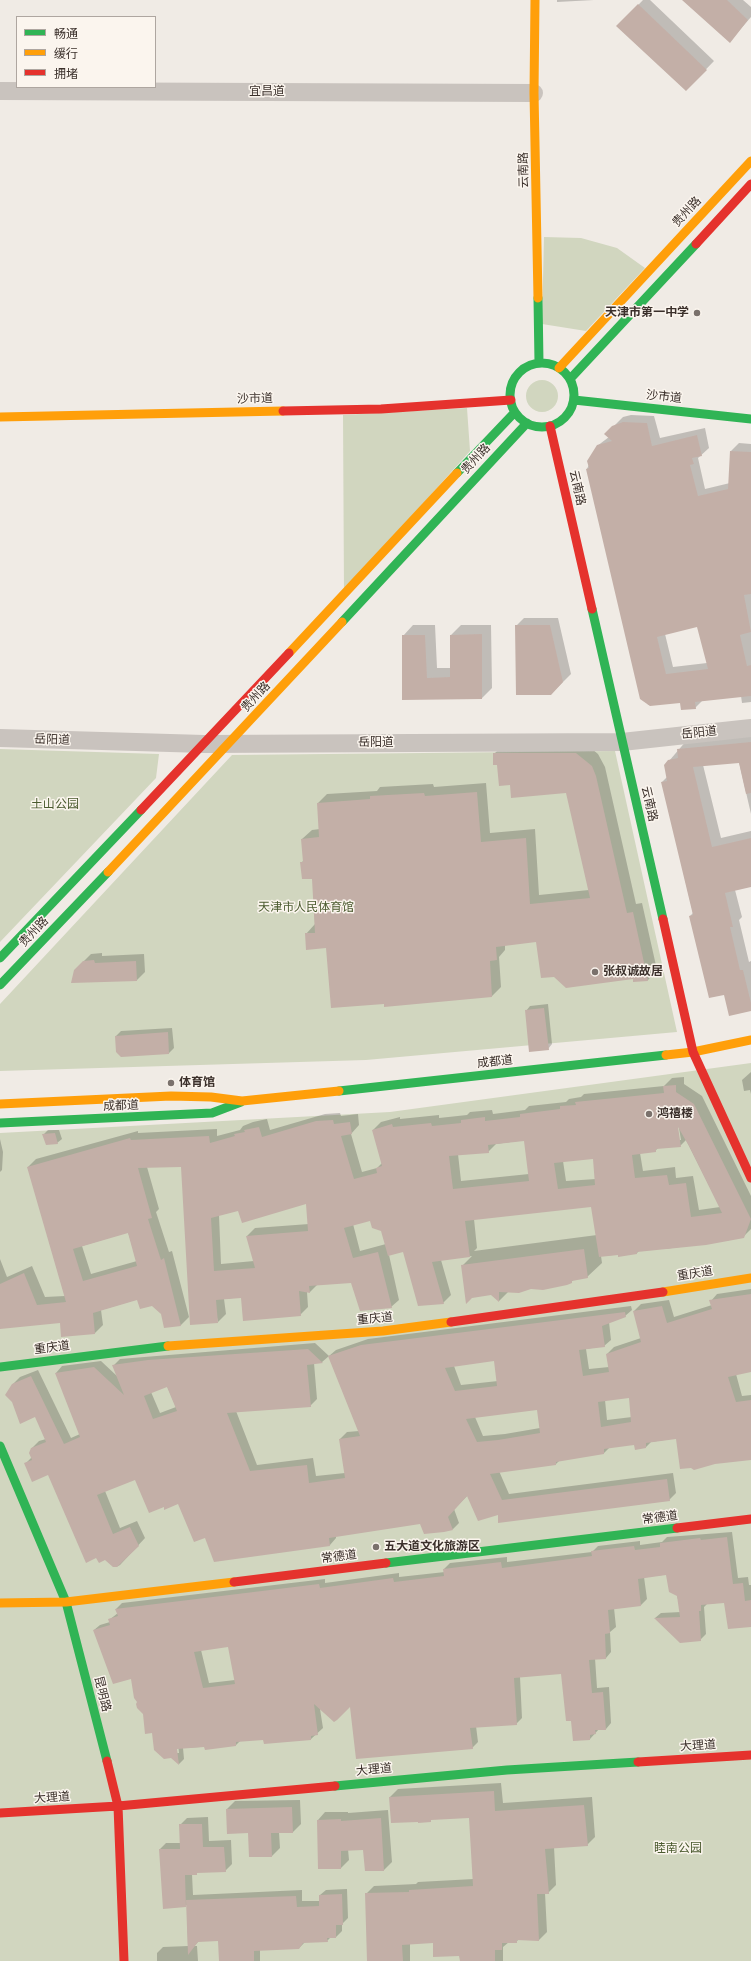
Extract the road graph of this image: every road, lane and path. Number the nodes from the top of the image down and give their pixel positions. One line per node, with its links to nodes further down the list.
1 (535, 0): 3 (street, 云南路)
2 (0, 91): 3 (street, 宜昌道)
3 (534, 92): 6 (street, 云南路)
4 (751, 160): 7 (street, 贵州路)
5 (751, 184): 8 (street)
6 (539, 363): 7 (street); 9 (street)
7 (559, 368): 8 (street)
8 (570, 379): 10 (street)
9 (511, 400): 11 (street); 12 (street, 沙市道)
10 (574, 400): 13 (street, 沙市道); 15 (street)
11 (515, 412): 14 (street); 19 (street, 贵州路)
12 (0, 417)
13 (751, 419)
14 (527, 423): 15 (street); 20 (street, 贵州路)
15 (550, 426): 18 (street, 云南路)
16 (751, 728): 18 (street, 岳阳道)
17 (0, 738): 19 (street, 岳阳道)
18 (622, 742): 20 (street, 岳阳道); 24 (street, 云南路)
19 (204, 744): 20 (street, 岳阳道); 21 (street, 贵州路)
20 (229, 744): 22 (street, 贵州路)
21 (0, 958)
22 (0, 984)
23 (751, 1040): 24 (street, 成都道)
24 (693, 1052): 25 (street, 成都道); 28 (street, 云南路)
25 (242, 1101): 26 (street, 成都道); 27 (street, 成都道)
26 (0, 1104)
27 (0, 1123)
28 (751, 1178)
29 (751, 1278): 30 (street, 重庆道)
30 (0, 1367)
31 (0, 1446): 33 (street, 昆明路)
32 (751, 1519): 33 (street, 常德道)
33 (66, 1602): 34 (street, 常德道); 36 (street, 昆明路)
34 (0, 1603)
35 (751, 1755): 36 (street, 大理道)
36 (118, 1806): 37 (street, 大理道); 38 (street, 昆明路)
37 (0, 1813)
38 (124, 1961)

